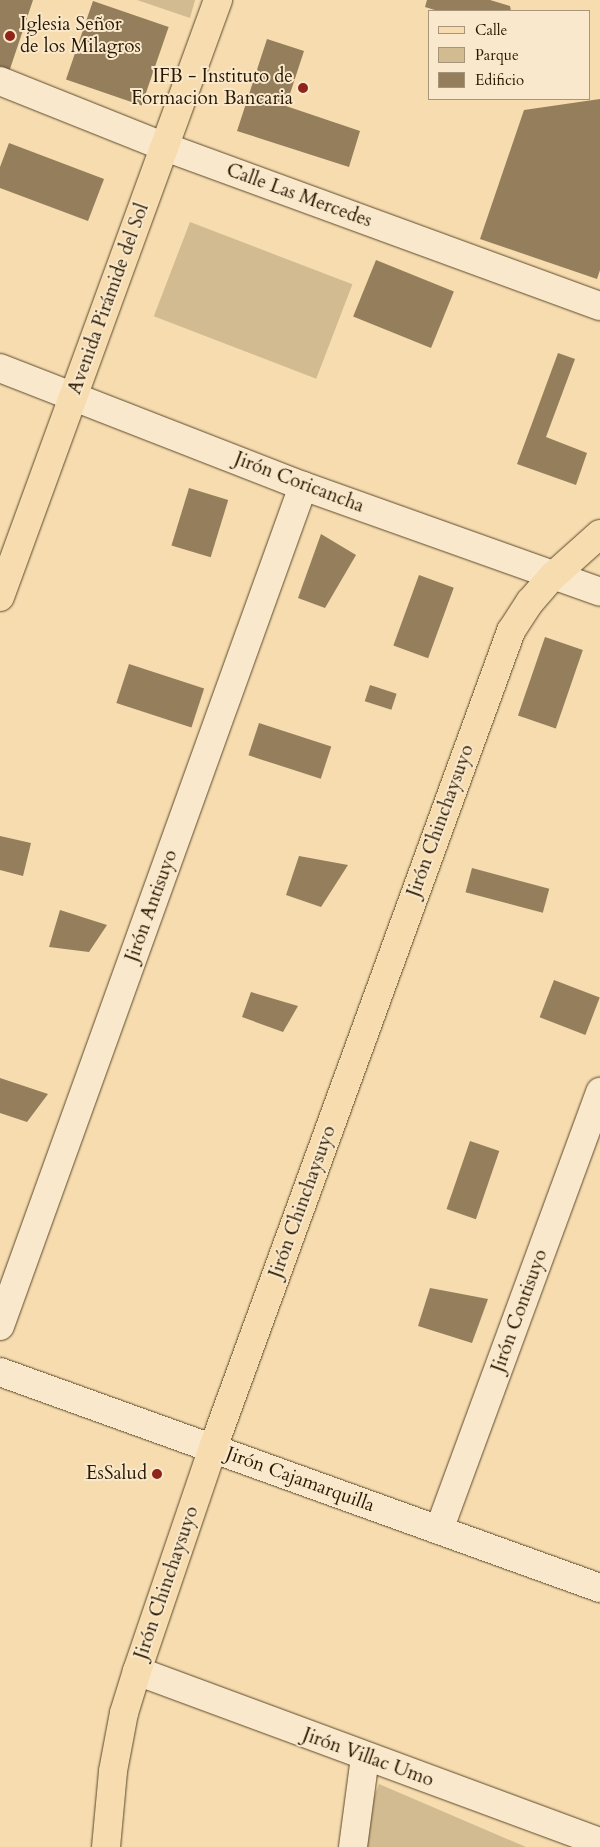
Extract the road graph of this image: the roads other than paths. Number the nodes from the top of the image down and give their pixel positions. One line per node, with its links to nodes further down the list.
1 (218, 0): 3 (main road, Avenida Pirámide del Sol)
2 (0, 81): 3 (street, Calle Las Mercedes)
3 (165, 147): 4 (street, Calle Las Mercedes); 6 (main road, Avenida Pirámide del Sol)
4 (600, 306)
5 (0, 368): 6 (street, Jirón Coricancha)
6 (73, 396): 7 (street, Jirón Coricancha); 11 (main road, Avenida Pirámide del Sol)
7 (303, 486): 9 (street, Jirón Coricancha); 13 (street, Jirón Antisuyo)
8 (600, 534): 9 (main road, Jirón Chinchaysuyo)
9 (553, 576): 10 (street, Jirón Coricancha); 15 (main road, Jirón Chinchaysuyo)
10 (600, 592)
11 (0, 597)
12 (600, 1092): 16 (street, Jirón Contisuyo)
13 (0, 1326)
14 (0, 1372): 15 (street, Jirón Cajamarquilla)
15 (213, 1448): 16 (street, Jirón Cajamarquilla); 18 (main road, Jirón Chinchaysuyo)
16 (440, 1530): 17 (street, Jirón Cajamarquilla)
17 (600, 1588)
18 (137, 1671): 19 (street, Jirón Villac Umo); 21 (main road, Jirón Chinchaysuyo)
19 (365, 1757): 20 (street, Jirón Villac Umo); 22 (street)
20 (600, 1842)
21 (106, 1847)
22 (353, 1847)

